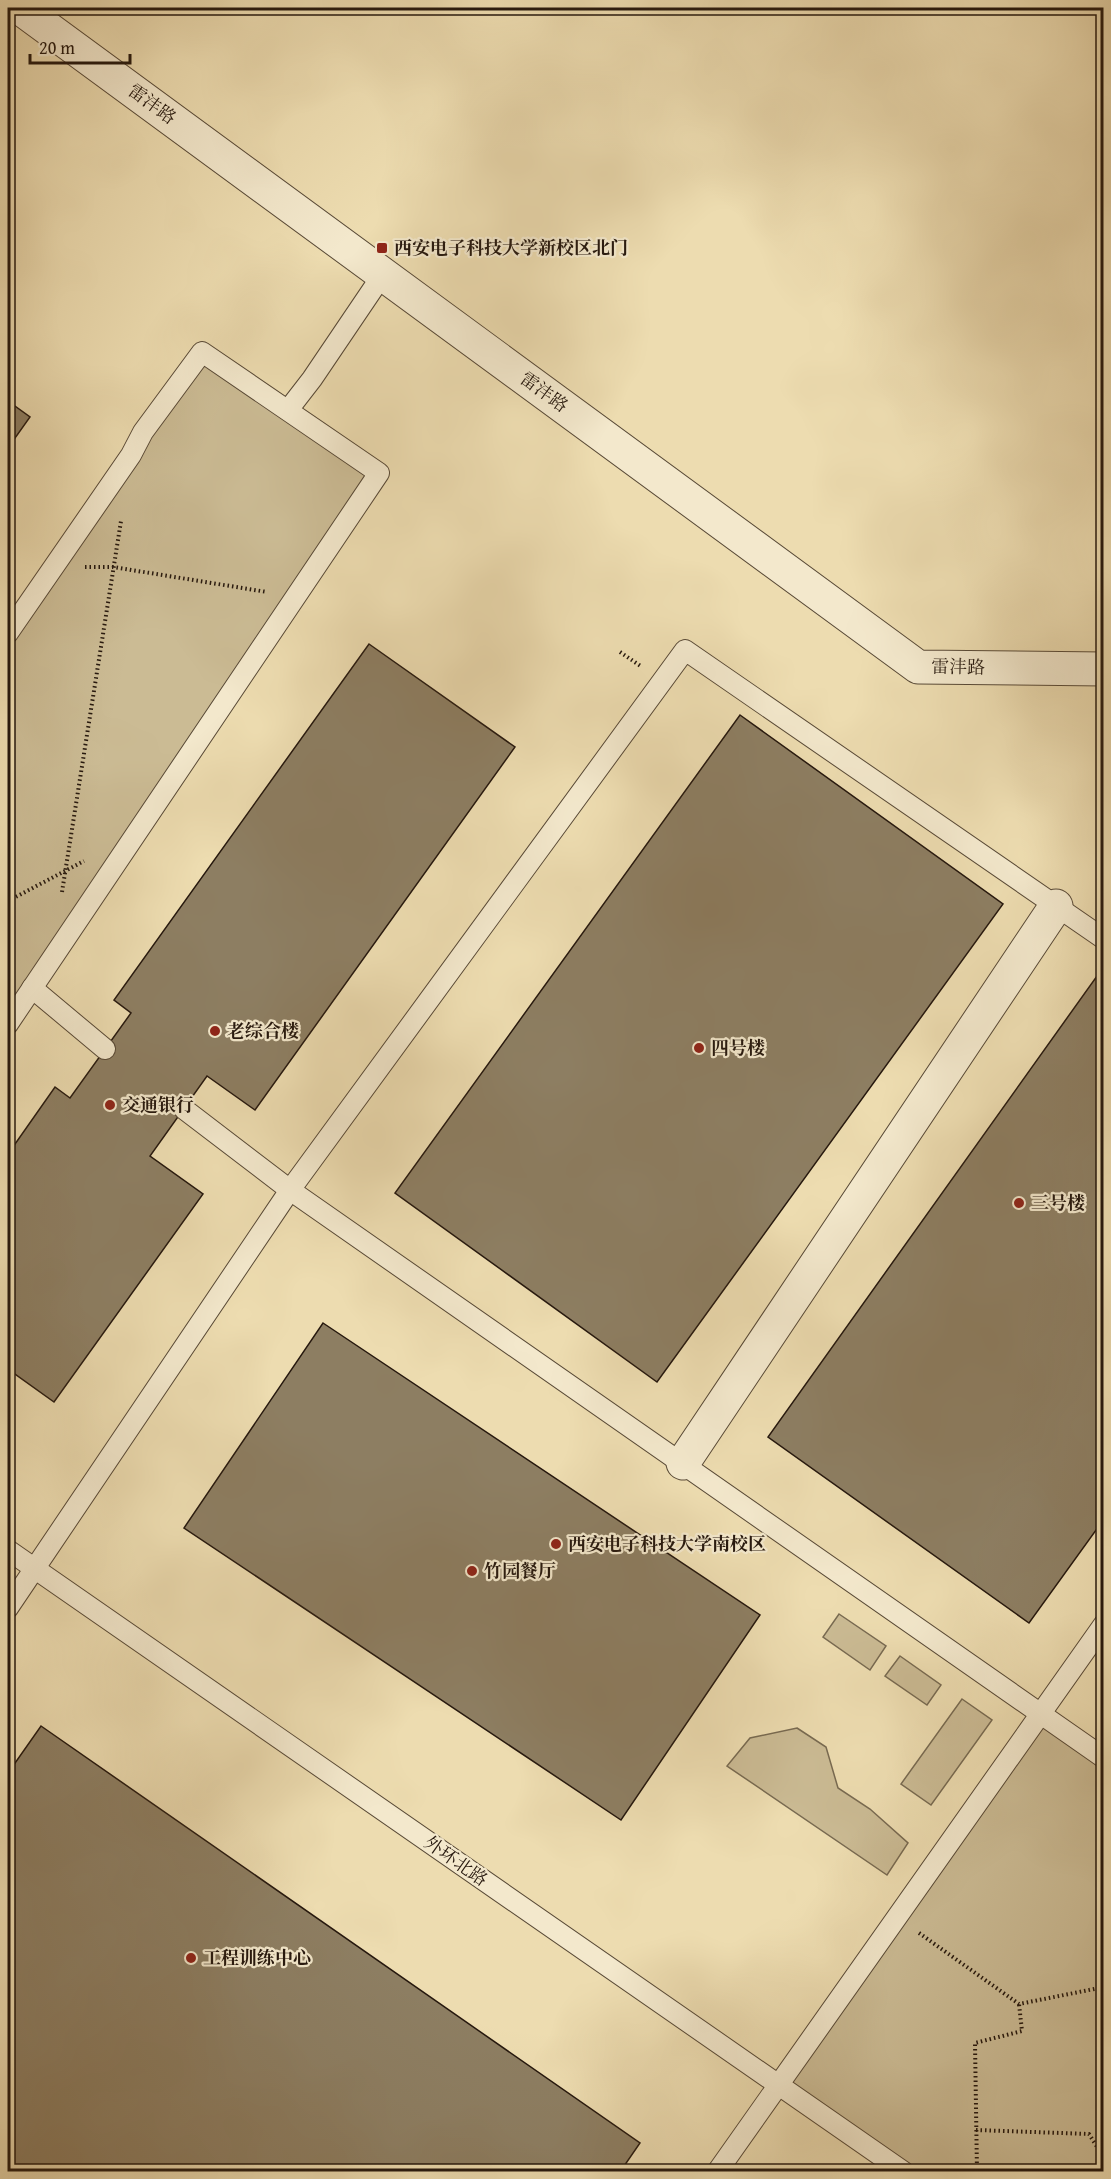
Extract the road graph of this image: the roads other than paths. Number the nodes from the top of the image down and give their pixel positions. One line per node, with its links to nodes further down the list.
1 (20, 8): 2 (street, 雷沣路)
2 (383, 274): 3 (lane); 5 (street, 雷沣路)
3 (288, 410): 4 (lane); 8 (lane)
4 (8, 633)
5 (1104, 669)
6 (1056, 906): 7 (lane); 12 (lane); 13 (street)
7 (1104, 939)
8 (32, 988): 9 (lane); 10 (lane)
9 (8, 1024)
10 (105, 1049)
11 (184, 1109): 12 (lane)
12 (290, 1190): 13 (lane); 15 (lane)
13 (683, 1463): 18 (lane)
14 (8, 1551): 15 (lane, 外环北路)
15 (34, 1569): 16 (lane); 20 (lane, 外环北路)
16 (8, 1608)
17 (1104, 1624): 18 (lane)
18 (1040, 1714): 19 (lane); 20 (lane)
19 (1104, 1758)
20 (778, 2083): 21 (lane); 22 (lane, 外环北路)
21 (717, 2172)
22 (904, 2172)

